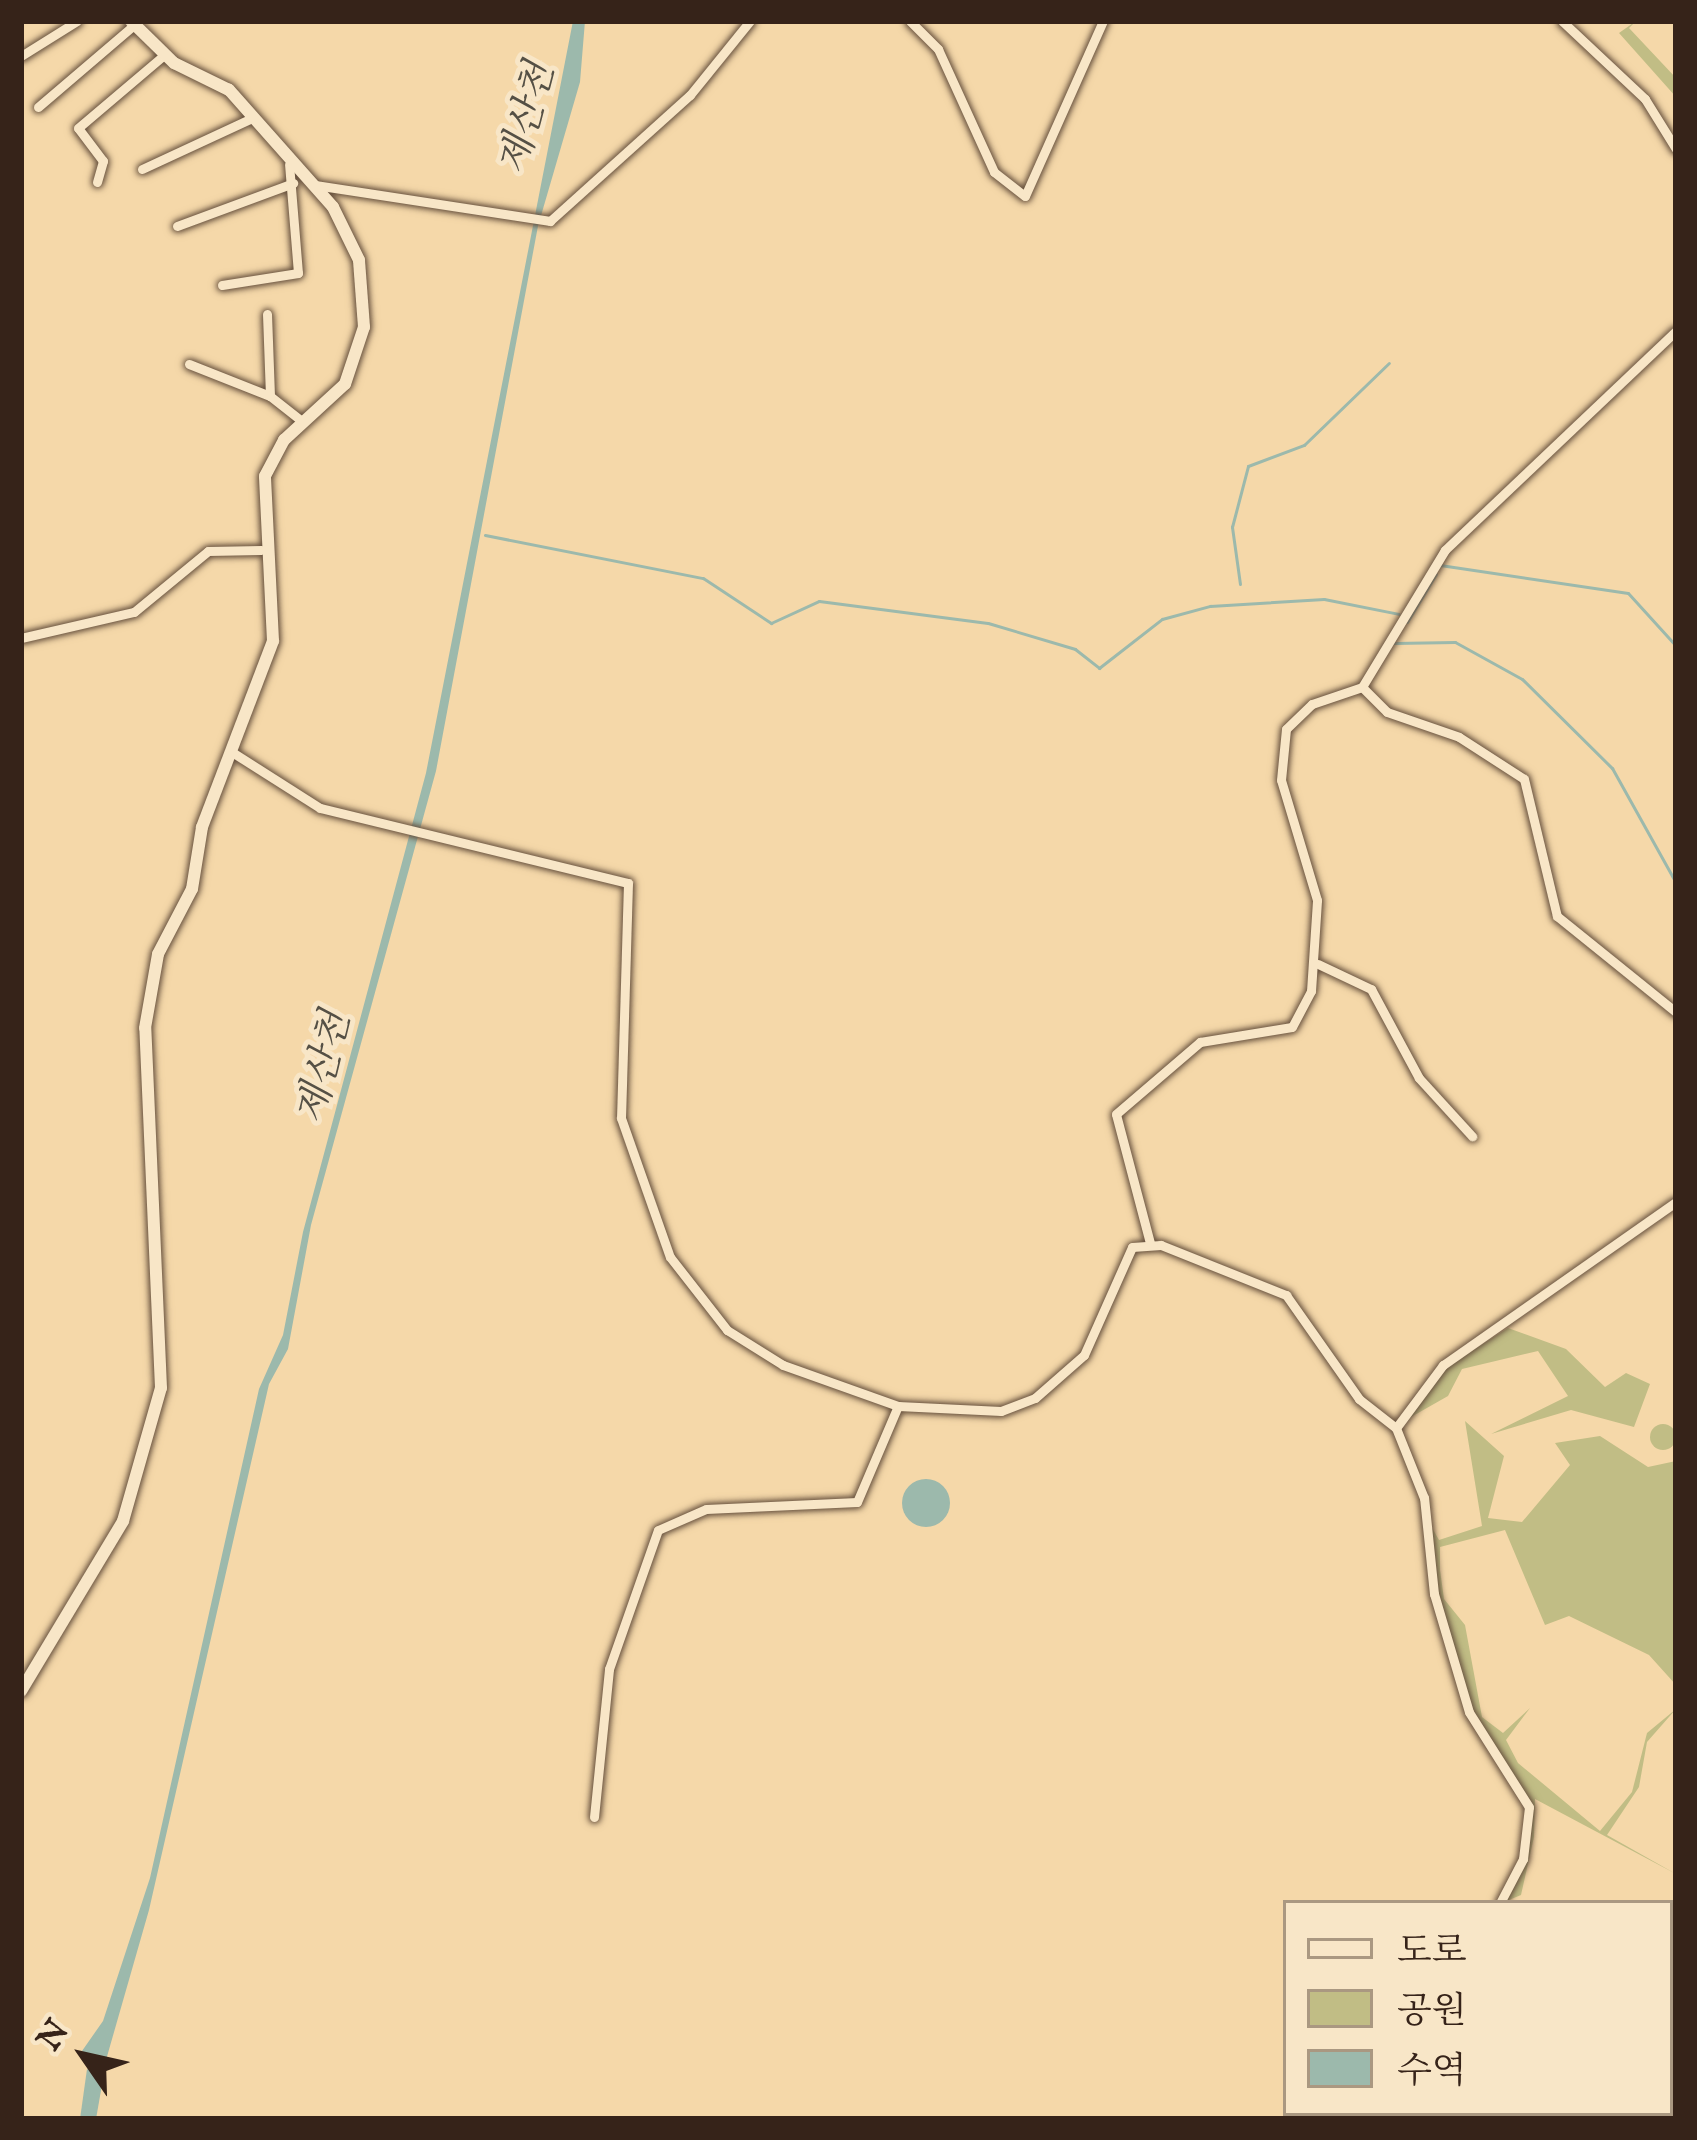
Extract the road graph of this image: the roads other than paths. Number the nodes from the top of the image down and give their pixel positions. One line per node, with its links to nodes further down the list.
1 (77, 21): 8 (street)
2 (750, 21): 16 (street)
3 (910, 21): 4 (street)
4 (1102, 21)
5 (1562, 21): 11 (street)
6 (133, 23): 7 (street); 9 (street)
7 (164, 55): 10 (street); 14 (street)
8 (21, 56)
9 (38, 107)
10 (252, 118): 12 (street); 13 (street)
11 (1676, 149)
12 (289, 164): 15 (street); 16 (street)
13 (142, 169)
14 (97, 182)
15 (292, 183): 17 (street); 18 (street)
16 (315, 185): 23 (street)
17 (177, 226)
18 (222, 285)
19 (267, 314): 22 (street)
20 (1676, 331): 26 (street)
21 (189, 364): 22 (street)
22 (270, 396): 23 (street)
23 (302, 422): 24 (street)
24 (261, 550): 25 (street); 27 (street)
25 (21, 638)
26 (1362, 687): 28 (street); 29 (street)
27 (232, 752): 33 (street); 35 (street)
28 (1318, 964): 30 (street); 32 (street)
29 (1676, 1012)
30 (1472, 1136)
31 (1676, 1202): 34 (street)
32 (1150, 1243): 33 (street); 34 (street)
33 (898, 1406): 36 (street)
34 (1396, 1428): 37 (street)
35 (21, 1691)
36 (594, 1817)
37 (1502, 1900)

